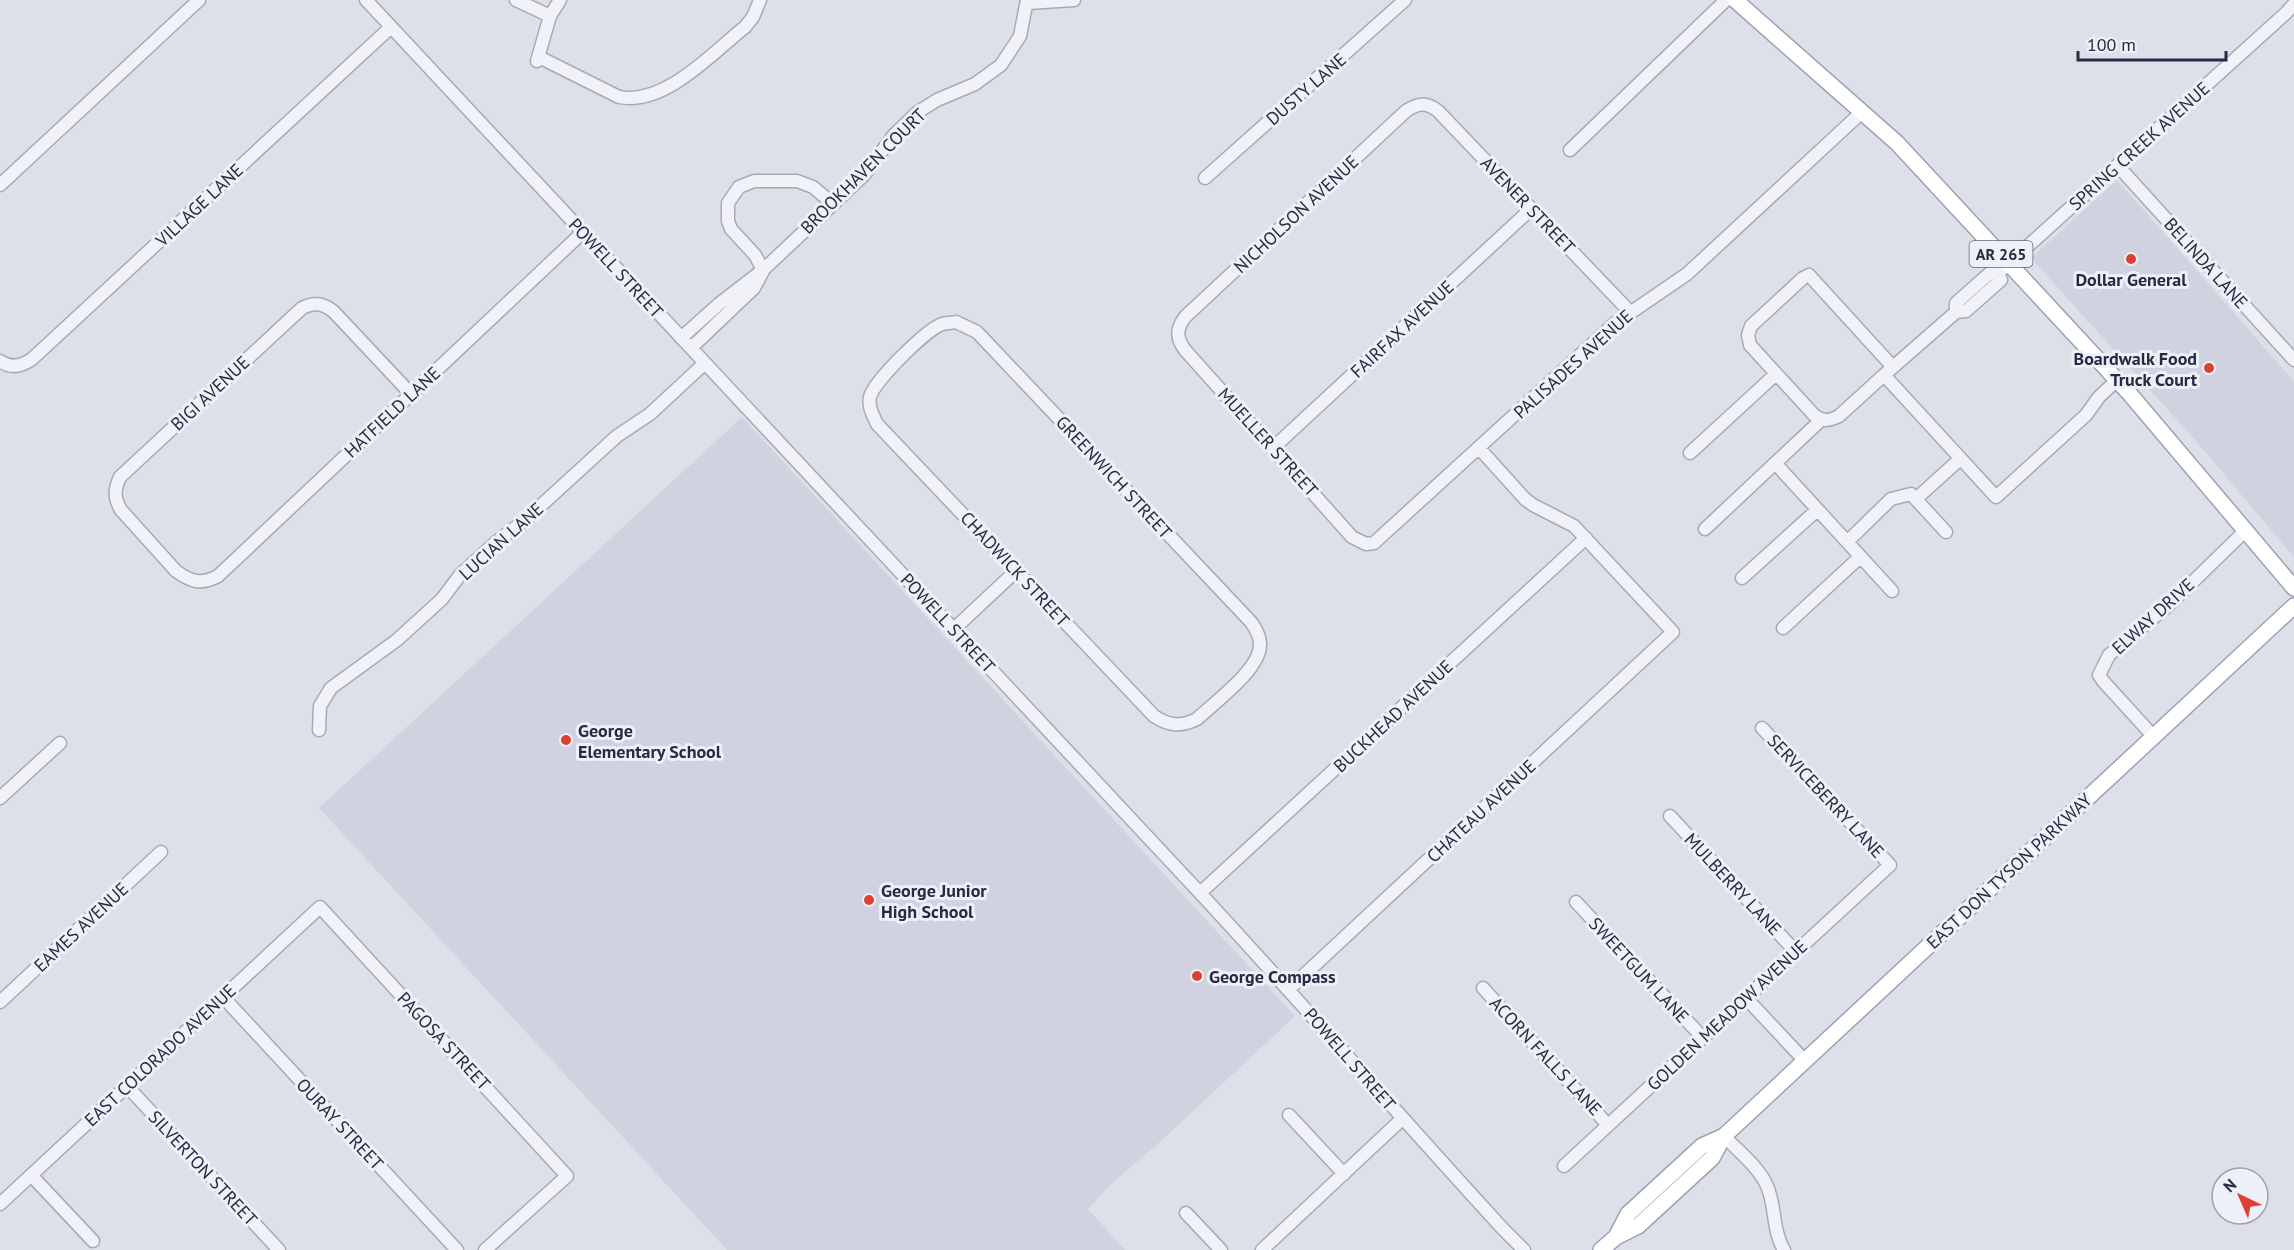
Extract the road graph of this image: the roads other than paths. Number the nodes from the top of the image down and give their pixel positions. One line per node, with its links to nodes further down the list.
1 (199, 0): 19 (street)
2 (366, 0): 13 (street, POWELL STREET)
3 (516, 0): 12 (street)
4 (560, 0): 12 (street)
5 (760, 0): 12 (street)
6 (1074, 0): 10 (street)
7 (1406, 0): 18 (street, DUSTY LANE)
8 (1726, 0): 16 (street)
9 (1735, 0): 15 (main road, AR 265)
10 (1028, 1): 20 (street, BROOKHAVEN COURT)
11 (2294, 4): 17 (street, SPRING CREEK AVENUE)
12 (550, 16)
13 (391, 27): 22 (street, POWELL STREET); 31 (street, VILLAGE LANE)
14 (1423, 104): 21 (street, AVENER STREET); 27 (street, NICHOLSON AVENUE)
15 (1862, 112): 23 (main road, AR 265); 25 (street, PALISADES AVENUE)
16 (1570, 150)
17 (2118, 166): 23 (street, SPRING CREEK AVENUE); 30 (street, BELINDA LANE)
18 (1206, 178)
19 (0, 185)
20 (833, 204): 24 (street, BROOKHAVEN COURT); 24 (street)
21 (1531, 209): 25 (street, AVENER STREET); 38 (street, FAIRFAX AVENUE)
22 (582, 233): 28 (street, POWELL STREET); 36 (street, HATFIELD LANE)
23 (2010, 263): 33 (street, SPRING CREEK AVENUE); 35 (main road, AR 265)
24 (763, 270): 28 (street, BROOKHAVEN COURT); 29 (street, BROOKHAVEN COURT)
25 (1630, 312): 39 (street, PALISADES AVENUE)
26 (956, 322): 52 (street, CHADWICK STREET); 60 (street, GREENWICH STREET)
27 (1177, 333): 38 (street, MUELLER STREET)
28 (681, 338): 29 (street, POWELL STREET)
29 (691, 348): 32 (street, POWELL STREET)
30 (2294, 360)
31 (0, 361)
32 (705, 363): 59 (street, POWELL STREET); 62 (street, LUCIAN LANE)
33 (1888, 370): 34 (street); 37 (street, SPRING CREEK AVENUE); 41 (street)
34 (1776, 374): 37 (street); 40 (street)
35 (2117, 380): 41 (street); 46 (main road, AR 265)
36 (411, 394): 54 (street, HATFIELD LANE); 54 (street, BIGI AVENUE)
37 (1821, 420): 42 (street, SPRING CREEK AVENUE)
38 (1273, 448): 50 (street, MUELLER STREET)
39 (1479, 448): 48 (street); 50 (street, PALISADES AVENUE)
40 (1690, 453)
41 (1960, 459): 43 (street)
42 (1775, 463): 44 (street); 45 (street, SPRING CREEK AVENUE)
43 (1917, 498): 47 (street); 49 (street)
44 (1817, 510): 49 (street); 53 (street)
45 (1705, 529)
46 (2245, 531): 55 (main road, AR 265); 63 (street, ELWAY DRIVE)
47 (1946, 532)
48 (1586, 538): 69 (street, BUCKHEAD AVENUE); 74 (street, CHATEAU AVENUE)
49 (1846, 542): 51 (street)
50 (1366, 544)
51 (1860, 557): 56 (street); 58 (street)
52 (1016, 571): 59 (street); 60 (street, CHADWICK STREET)
53 (1742, 578)
54 (197, 583)
55 (2294, 588)
56 (1892, 591)
57 (2294, 606): 63 (main road, EAST DON TYSON PARKWAY)
58 (1783, 628)
59 (954, 629): 69 (street, POWELL STREET)
60 (1176, 725)
61 (1762, 728): 68 (street, SERVICEBERRY LANE)
62 (319, 730)
63 (2153, 736): 79 (main road, EAST DON TYSON PARKWAY)
64 (60, 742): 65 (street)
65 (0, 798)
66 (1670, 816): 72 (street, MULBERRY LANE)
67 (161, 852): 77 (street, EAMES AVENUE)
68 (1890, 865): 72 (street, GOLDEN MEADOW AVENUE)
69 (1200, 893): 74 (street, POWELL STREET)
70 (1576, 902): 78 (street, SWEETGUM LANE)
71 (320, 907): 75 (street, EAST COLORADO AVENUE); 93 (street, PAGOSA STREET)
72 (1796, 952): 76 (street, GOLDEN MEADOW AVENUE)
73 (1483, 988): 83 (street, ACORN FALLS LANE)
74 (1289, 989): 82 (street, POWELL STREET)
75 (223, 997): 80 (street, EAST COLORADO AVENUE); 92 (street, OURAY STREET)
76 (1746, 998): 78 (street, GOLDEN MEADOW AVENUE); 79 (street)
77 (0, 1002)
78 (1703, 1038): 83 (street, GOLDEN MEADOW AVENUE)
79 (1805, 1061): 84 (main road, EAST DON TYSON PARKWAY)
80 (127, 1086): 87 (street, EAST COLORADO AVENUE); 91 (street, SILVERTON STREET)
81 (1289, 1115): 86 (street)
82 (1402, 1119): 86 (street); 96 (street, POWELL STREET)
83 (1608, 1125): 85 (street, GOLDEN MEADOW AVENUE)
84 (1724, 1136): 97 (main road, EAST DON TYSON PARKWAY); 98 (street)
85 (1564, 1166)
86 (1344, 1174): 95 (street)
87 (31, 1175): 88 (street, EAST COLORADO AVENUE); 90 (street)
88 (0, 1204)
89 (1186, 1213): 94 (street)
90 (93, 1241)
91 (279, 1250)
92 (457, 1250)
93 (485, 1250)
94 (1221, 1250)
95 (1262, 1250)
96 (1524, 1250)
97 (1601, 1250)
98 (1784, 1250)

